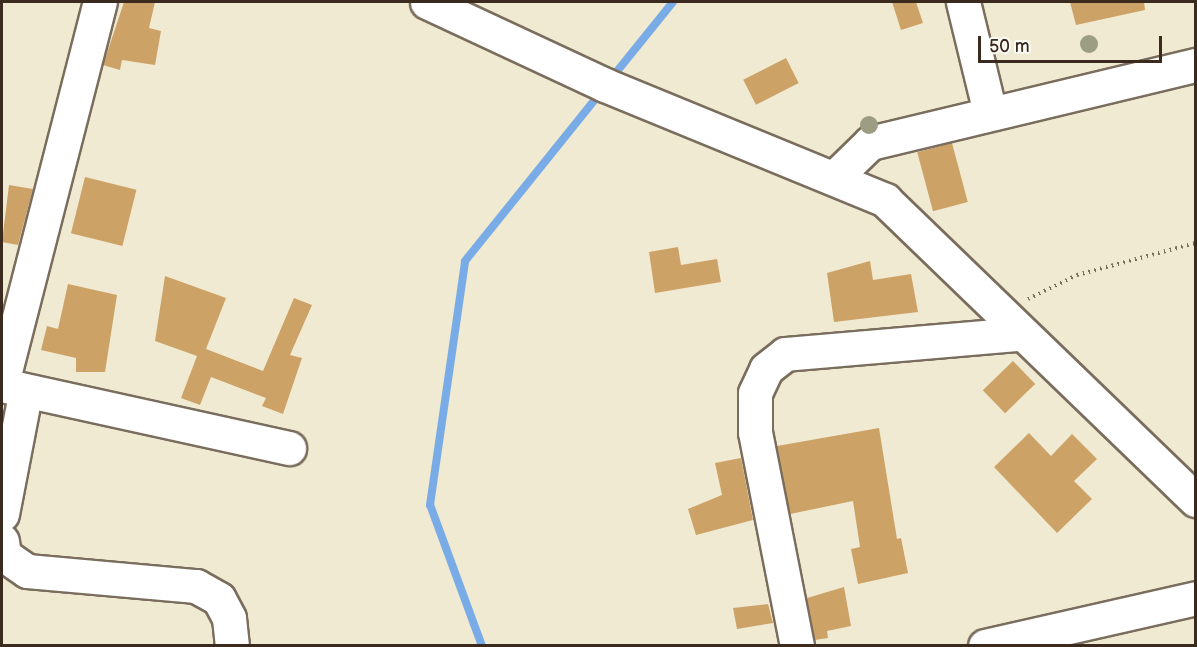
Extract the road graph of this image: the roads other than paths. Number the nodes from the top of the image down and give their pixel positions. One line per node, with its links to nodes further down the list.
1 (100, 2): 8 (street)
2 (427, 2): 6 (street)
3 (963, 2): 5 (street)
4 (1196, 66): 5 (street)
5 (990, 113): 6 (street)
6 (835, 177): 7 (street)
7 (1010, 323): 10 (street); 15 (street)
8 (9, 387): 9 (street); 11 (street)
9 (289, 448)
10 (1196, 500)
11 (2, 514)
12 (2, 541): 14 (street)
13 (1196, 598): 16 (street)
14 (232, 645)
15 (797, 645)
16 (985, 645)

